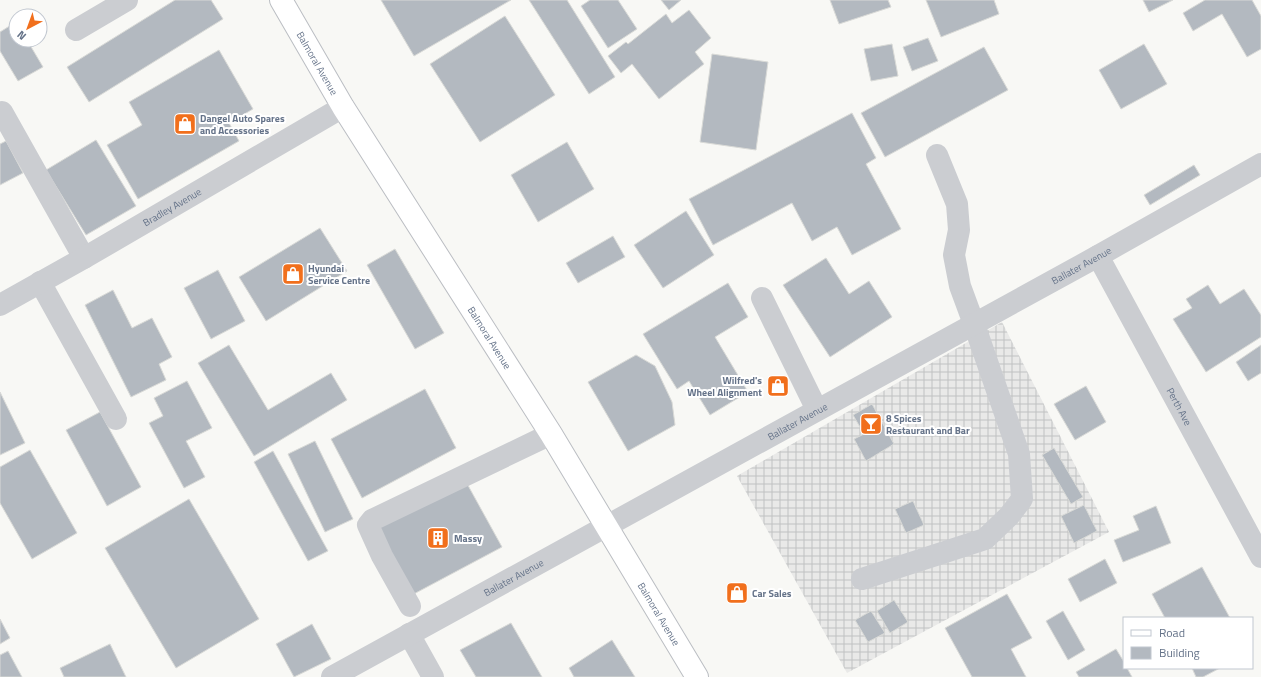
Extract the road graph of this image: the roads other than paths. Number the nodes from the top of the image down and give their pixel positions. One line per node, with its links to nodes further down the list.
1 (127, 0): 3 (street)
2 (281, 0): 4 (main road, Balmoral Avenue)
3 (76, 30)
4 (343, 108): 9 (street, Bradley Avenue); 16 (main road, Balmoral Avenue)
5 (2, 112): 9 (street)
6 (936, 155): 13 (street)
7 (1261, 164): 8 (street, Ballater Avenue)
8 (1098, 256): 13 (street, Ballater Avenue); 18 (street, Perth Ave)
9 (84, 258): 10 (street, Bradley Avenue)
10 (40, 282): 12 (street, Bradley Avenue); 15 (street)
11 (762, 298): 14 (street)
12 (0, 305)
13 (974, 324): 14 (street, Ballater Avenue); 19 (street)
14 (817, 410): 17 (street, Ballater Avenue)
15 (116, 419)
16 (551, 434): 17 (main road, Balmoral Avenue); 20 (street)
17 (606, 525): 21 (street, Ballater Avenue); 24 (main road, Balmoral Avenue)
18 (1261, 557)
19 (862, 578)
20 (410, 606)
21 (409, 634): 22 (street, Ballater Avenue); 23 (street)
22 (332, 677)
23 (433, 677)
24 (697, 677)

